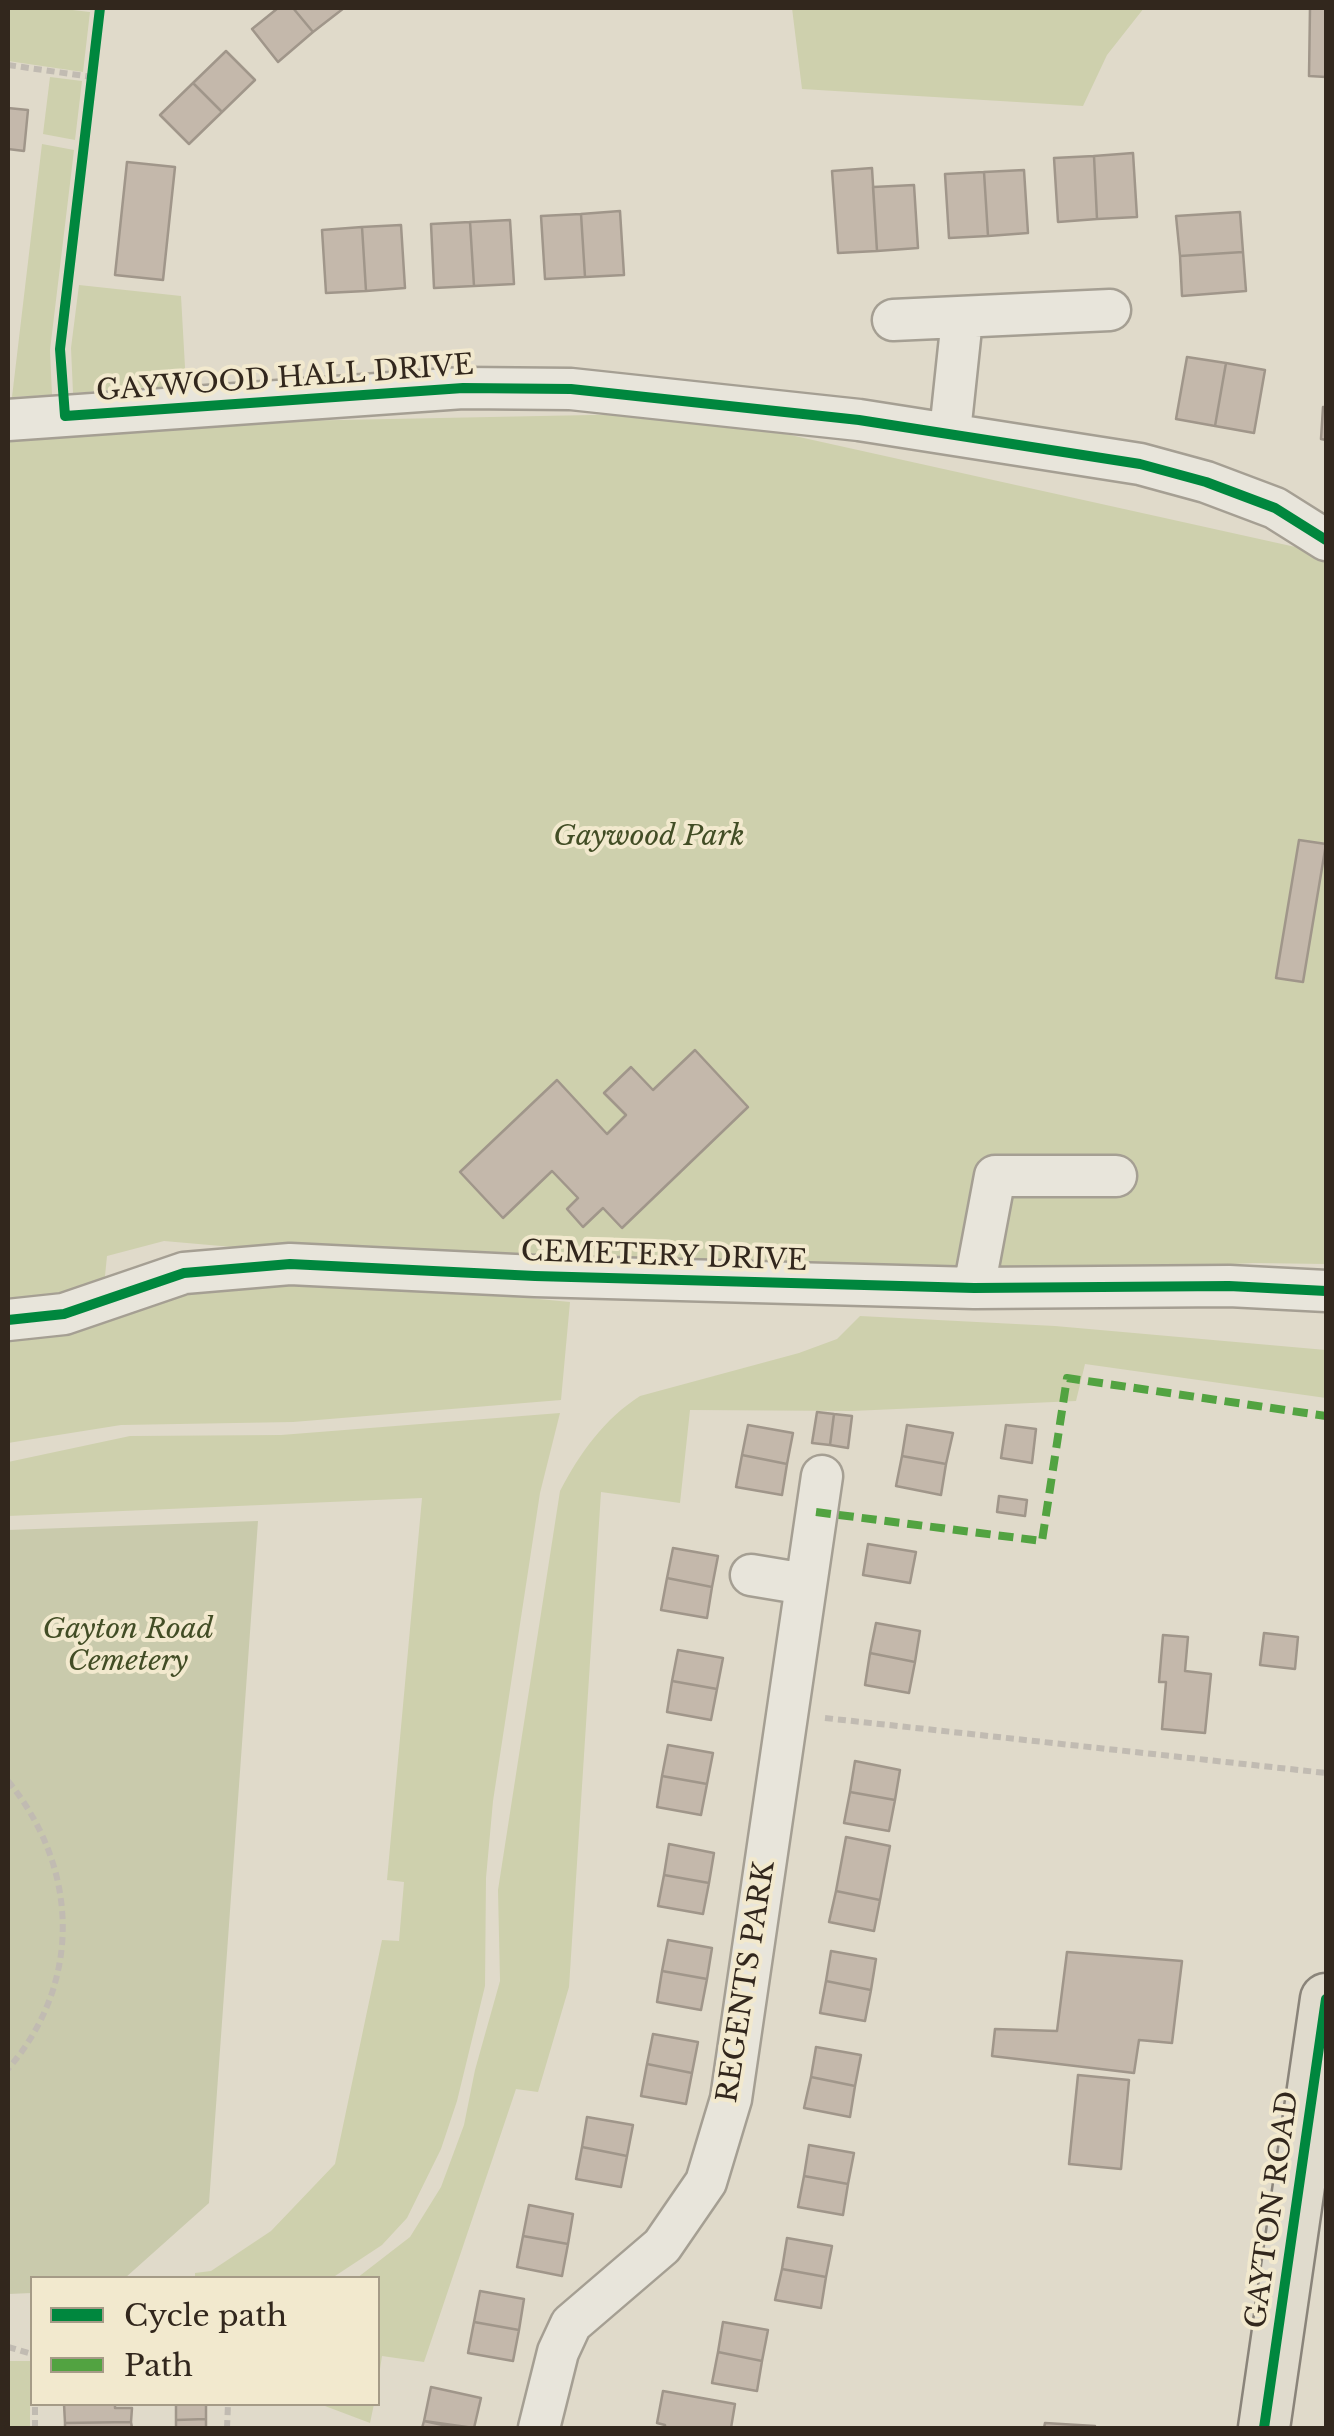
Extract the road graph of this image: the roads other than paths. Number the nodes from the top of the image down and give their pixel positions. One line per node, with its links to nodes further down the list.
1 (1110, 310): 2 (street)
2 (962, 319): 3 (street); 5 (street)
3 (893, 320)
4 (8, 420): 5 (street, GAYWOOD HALL DRIVE)
5 (950, 432): 6 (street, GAYWOOD HALL DRIVE)
6 (1326, 540)
7 (1116, 1176): 8 (street)
8 (974, 1288): 9 (street, CEMETERY DRIVE); 10 (street, CEMETERY DRIVE)
9 (1326, 1291)
10 (8, 1320)
11 (822, 1476): 13 (street, REGENTS PARK)
12 (751, 1575): 13 (street)
13 (805, 1584): 15 (street, REGENTS PARK)
14 (1326, 1999): 16 (main road, GAYTON ROAD)
15 (539, 2428)
16 (1264, 2428)

